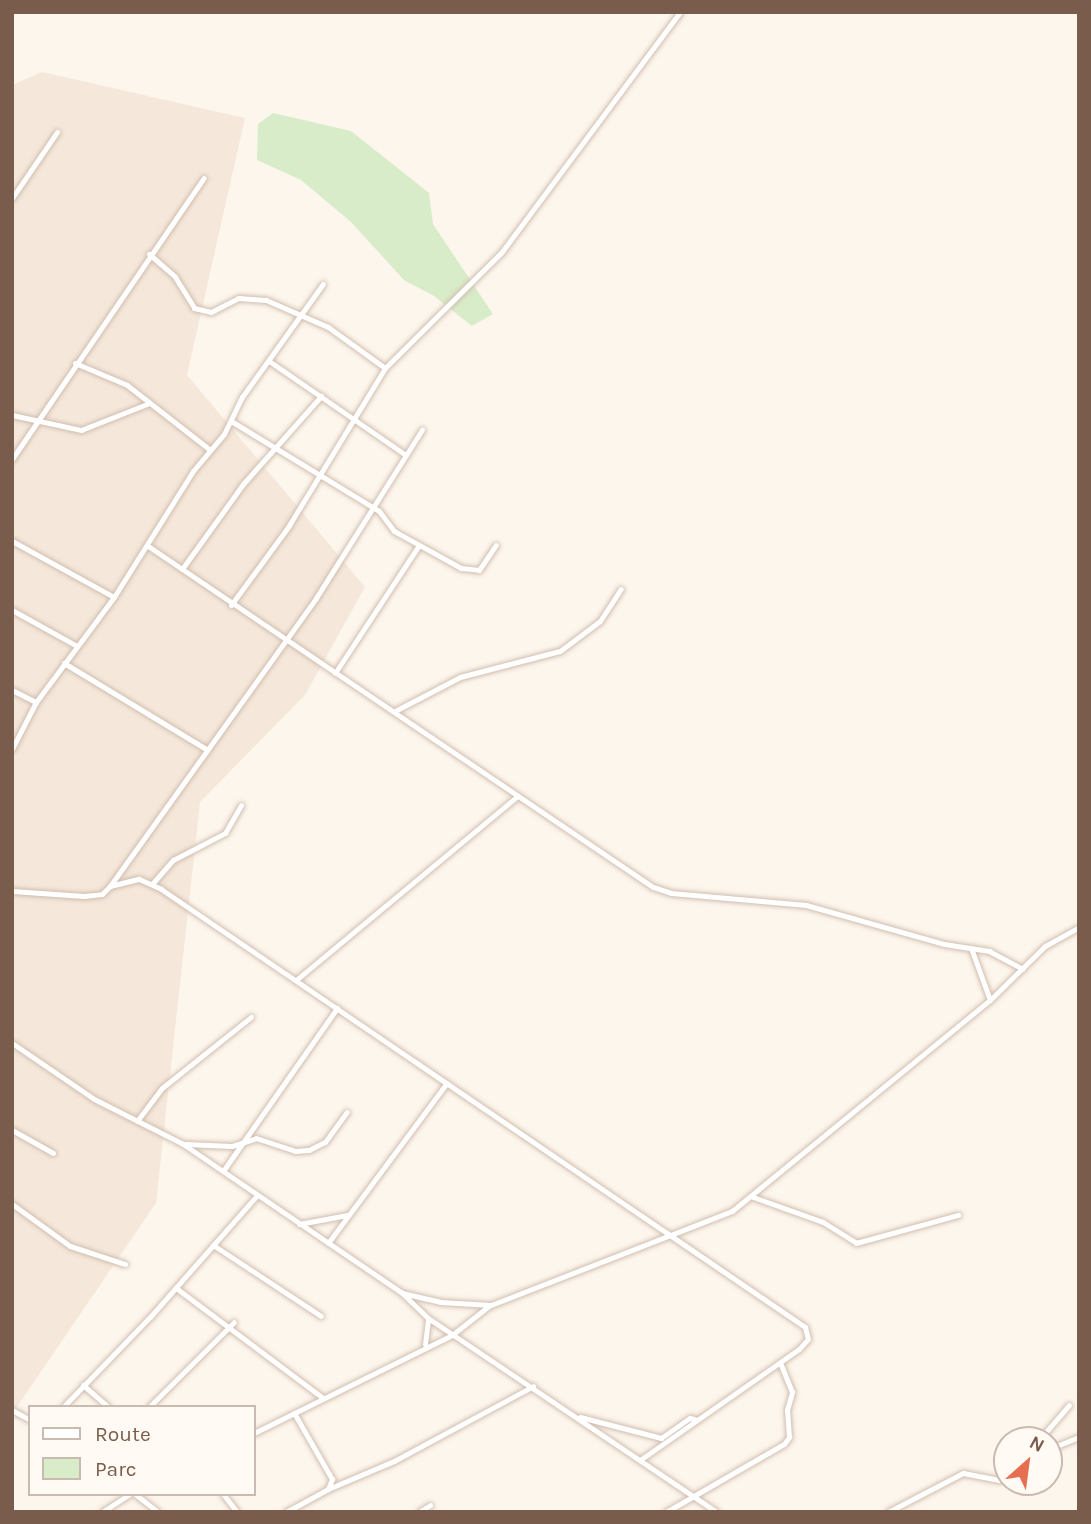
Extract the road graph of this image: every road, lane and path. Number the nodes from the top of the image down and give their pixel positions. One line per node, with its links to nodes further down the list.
1 (680, 12): 10 (street)
2 (57, 132): 4 (street)
3 (204, 178): 5 (street)
4 (12, 198)
5 (149, 254): 7 (street); 9 (street)
6 (323, 284): 7 (street)
7 (299, 314): 8 (street); 10 (street)
8 (269, 361): 11 (street); 15 (street)
9 (75, 363): 12 (street); 16 (street)
10 (385, 368): 14 (street)
11 (321, 396): 14 (street); 18 (street)
12 (146, 404): 16 (street); 19 (street)
13 (12, 415): 16 (street)
14 (352, 418): 20 (street); 22 (street)
15 (230, 421): 18 (street); 19 (street)
16 (37, 422): 21 (street)
17 (422, 430): 20 (street)
18 (276, 448): 22 (street); 28 (street)
19 (209, 449): 27 (street)
20 (406, 455): 23 (street)
21 (12, 459)
22 (321, 475): 23 (street); 31 (street)
23 (371, 507): 25 (street); 33 (street)
24 (12, 541): 30 (street)
25 (418, 545): 26 (street); 36 (street)
26 (496, 545)
27 (148, 546): 28 (street); 30 (street)
28 (182, 569): 31 (street)
29 (621, 589): 39 (street)
30 (114, 597): 34 (street)
31 (231, 605): 33 (street)
32 (12, 610): 34 (street)
33 (284, 637): 36 (street); 41 (street)
34 (77, 646): 35 (street)
35 (64, 663): 38 (street); 41 (street)
36 (335, 673): 39 (street)
37 (12, 690): 38 (street)
38 (36, 702): 40 (street)
39 (395, 711): 42 (street)
40 (12, 749)
41 (206, 749): 45 (street)
42 (518, 796): 48 (street); 50 (street)
43 (241, 806): 44 (street)
44 (152, 884): 45 (street); 50 (street)
45 (110, 886): 46 (street)
46 (12, 891)
47 (1079, 927): 49 (street)
48 (971, 948): 49 (street); 51 (street)
49 (1023, 969): 51 (street)
50 (296, 980): 52 (street)
51 (990, 1000): 64 (street)
52 (337, 1008): 55 (street); 59 (street)
53 (251, 1017): 57 (street)
54 (12, 1042): 57 (street)
55 (447, 1083): 66 (street); 69 (street)
56 (347, 1112): 59 (street)
57 (137, 1121): 60 (street)
58 (12, 1130): 61 (street)
59 (243, 1143): 60 (street); 62 (street)
60 (183, 1144): 62 (street)
61 (53, 1153)
62 (223, 1171): 63 (street)
63 (257, 1195): 68 (street); 71 (street)
64 (752, 1197): 67 (street); 69 (street)
65 (12, 1204): 72 (street)
66 (348, 1214): 68 (street); 70 (street)
67 (958, 1215)
68 (299, 1224): 70 (street)
69 (667, 1234): 75 (street); 82 (street)
70 (328, 1243): 74 (street)
71 (213, 1245): 73 (street); 76 (street)
72 (125, 1264)
73 (176, 1288): 79 (street); 83 (street)
74 (401, 1292): 75 (street); 77 (street)
75 (491, 1305): 80 (street)
76 (321, 1316)
77 (428, 1318): 80 (street); 81 (street)
78 (234, 1322): 79 (street)
79 (228, 1327): 85 (street); 88 (street)
80 (452, 1335): 81 (street); 84 (street)
81 (425, 1344): 85 (street)
82 (780, 1363): 92 (street); 101 (street)
83 (83, 1385): 86 (street); 87 (street)
84 (533, 1385): 91 (street); 97 (street)
85 (323, 1398): 90 (street)
86 (65, 1405)
87 (106, 1405)
88 (151, 1405)
89 (1069, 1405): 93 (street)
90 (294, 1413): 94 (street); 97 (street)
91 (577, 1416): 92 (street); 95 (street)
92 (697, 1420): 95 (street)
93 (1051, 1426)
94 (256, 1432)
95 (640, 1460): 101 (street)
96 (993, 1479): 110 (street)
97 (328, 1489): 106 (street)
98 (129, 1496): 103 (street)
99 (135, 1496): 104 (street)
100 (225, 1496): 105 (street)
101 (694, 1496): 108 (street); 109 (street)
102 (430, 1506): 107 (street)
103 (102, 1512)
104 (158, 1512)
105 (237, 1512)
106 (286, 1512)
107 (419, 1512)
108 (666, 1512)
109 (717, 1512)
110 (888, 1512)

